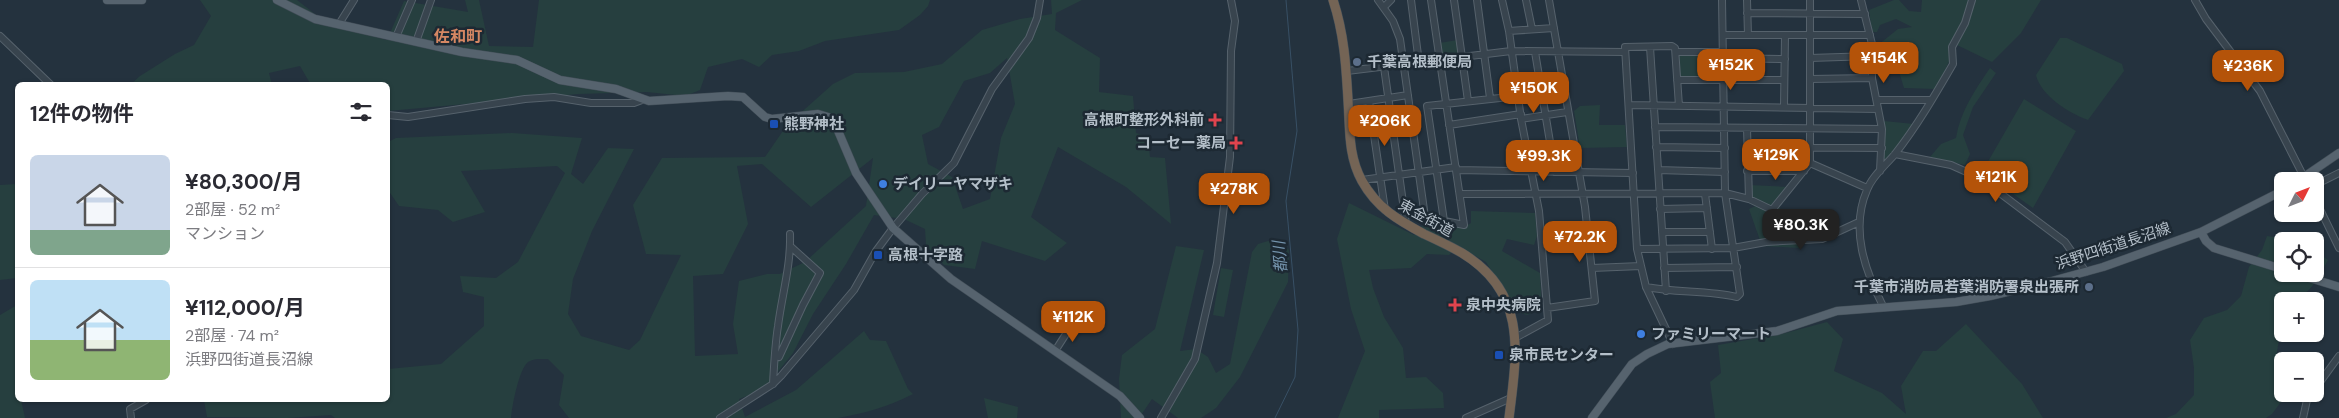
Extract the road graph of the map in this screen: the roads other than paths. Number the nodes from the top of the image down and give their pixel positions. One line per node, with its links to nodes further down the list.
1 (107, 0): 2 (main road)
2 (142, 0)
3 (277, 0): 27 (main road)
4 (294, 0): 27 (street)
5 (354, 0): 31 (street)
6 (412, 0): 41 (street)
7 (431, 0): 42 (street)
8 (1040, 0): 140 (street)
9 (1231, 0): 177 (street)
10 (1333, 0): 59 (highway, 東金街道)
11 (1378, 0): 26 (street)
12 (1391, 0): 26 (street)
13 (1412, 0): 56 (street)
14 (1431, 0): 55 (street)
15 (1454, 0): 52 (street)
16 (1476, 0): 49 (street)
17 (1502, 0): 34 (street)
18 (1526, 0): 33 (street)
19 (1549, 0): 32 (street)
20 (1722, 0): 35 (street)
21 (1747, 0): 28 (street)
22 (1810, 0): 29 (street)
23 (1861, 0): 30 (street)
24 (1972, 0): 72 (street)
25 (2195, 0): 113 (street)
26 (1384, 7): 57 (street)
27 (293, 9): 31 (main road)
28 (1748, 13): 29 (street); 36 (street)
29 (1810, 13): 30 (street); 38 (street)
30 (1864, 14): 39 (street)
31 (339, 24): 41 (main road)
32 (1554, 28): 33 (street); 46 (street)
33 (1532, 30): 34 (street)
34 (1509, 31): 44 (street)
35 (1723, 35): 36 (street); 50 (street)
36 (1748, 35): 37 (street)
37 (1785, 35): 38 (street); 54 (street)
38 (1810, 35): 39 (street); 53 (street)
39 (1870, 35): 51 (street)
40 (0, 36): 65 (street)
41 (396, 36): 42 (main road)
42 (416, 42): 70 (main road)
43 (1650, 47): 47 (street); 48 (street); 78 (street)
44 (1511, 51): 45 (street); 49 (street); 67 (street)
45 (1535, 52): 46 (street); 86 (street)
46 (1557, 52): 47 (street); 84 (street)
47 (1625, 52): 77 (street)
48 (1676, 52): 50 (street); 62 (street)
49 (1484, 55): 52 (street); 69 (street)
50 (1724, 55): 54 (street); 64 (street)
51 (1872, 56): 53 (street); 60 (street)
52 (1462, 58): 55 (street); 74 (street)
53 (1810, 58): 61 (street)
54 (1784, 59): 63 (street)
55 (1440, 60): 56 (street); 76 (street)
56 (1419, 63): 57 (street)
57 (1402, 65): 58 (street); 66 (street)
58 (1384, 67): 59 (street); 68 (street)
59 (1347, 71): 75 (highway, 東金街道)
60 (1872, 78): 61 (street); 71 (street)
61 (1810, 79): 82 (street)
62 (1678, 80): 64 (street); 79 (street)
63 (1784, 80): 64 (street); 81 (street)
64 (1724, 81): 80 (street)
65 (48, 82)
66 (1408, 95): 68 (street); 109 (street)
67 (1518, 96): 69 (street); 87 (street)
68 (1388, 98): 73 (street); 117 (street)
69 (1490, 98): 74 (street)
70 (642, 100): 85 (street); 140 (main road)
71 (1877, 100): 72 (street); 83 (street)
72 (1932, 100): 100 (street)
73 (1369, 101): 75 (street); 118 (street)
74 (1468, 101): 76 (street)
75 (1349, 104): 119 (highway, 東金街道)
76 (1446, 104): 88 (street); 103 (street)
77 (1629, 105): 78 (street); 115 (street)
78 (1654, 105): 79 (street); 89 (street)
79 (1679, 106): 80 (street)
80 (1724, 106): 81 (street); 90 (street)
81 (1784, 108): 82 (street)
82 (1810, 108): 83 (street); 92 (street)
83 (1878, 109): 93 (street)
84 (1567, 112): 86 (street); 111 (street)
85 (390, 115)
86 (1545, 115): 87 (street); 110 (street)
87 (1521, 116): 88 (street); 107 (street)
88 (1449, 125): 102 (street)
89 (1655, 127): 90 (street); 94 (street)
90 (1725, 127): 91 (street); 95 (street)
91 (1747, 128): 92 (street); 96 (street)
92 (1810, 128): 93 (street); 97 (street)
93 (1882, 128): 98 (street)
94 (1656, 147): 95 (street); 104 (street)
95 (1725, 148): 112 (street)
96 (1747, 148): 97 (street); 105 (street)
97 (1810, 148): 98 (street); 101 (street)
98 (1882, 148): 106 (street)
99 (2339, 153): 114 (main road)
100 (1895, 154): 106 (street); 156 (street)
101 (1810, 163): 108 (street); 121 (street)
102 (1456, 168): 103 (street); 107 (street); 125 (street)
103 (1437, 170): 109 (street); 137 (street)
104 (1658, 170): 112 (street); 123 (street)
105 (1748, 170): 108 (street); 131 (street)
106 (1880, 170): 121 (street)
107 (1532, 171): 110 (street); 126 (street)
108 (1804, 171): 131 (street)
109 (1418, 172): 117 (street); 137 (street)
110 (1555, 172): 111 (street)
111 (1578, 172): 115 (street); 127 (street)
112 (1725, 172): 124 (street)
113 (2299, 172)
114 (2314, 172)
115 (1633, 173): 122 (street)
116 (2339, 173): 120 (street)
117 (1400, 175): 118 (street); 139 (street)
118 (1381, 178): 119 (street); 135 (street)
119 (1362, 180): 135 (highway, 東金街道)
120 (2324, 180)
121 (1867, 188): 138 (street)
122 (1634, 193): 123 (street); 127 (street); 149 (street)
123 (1659, 193): 128 (street); 134 (street)
124 (1725, 193): 128 (street); 131 (street); 147 (street)
125 (1460, 194): 126 (street); 137 (street)
126 (1535, 194): 127 (street); 162 (street)
127 (1581, 194): 154 (street)
128 (1705, 194): 133 (street)
129 (2274, 195): 132 (main road, 浜野四街道長沼線)
130 (2274, 197): 132 (street)
131 (1749, 199)
132 (2268, 199): 143 (main road, 浜野四街道長沼線)
133 (1707, 208): 134 (street); 142 (street)
134 (1660, 209): 141 (street)
135 (1385, 211): 139 (highway, 東金街道)
136 (2324, 217): 148 (street)
137 (1444, 221)
138 (1859, 222): 147 (street); 161 (street)
139 (1406, 224): 164 (highway, 東金街道)
140 (893, 228): 166 (main road); 170 (street)
141 (1662, 232): 142 (street); 146 (street)
142 (1710, 232): 150 (street)
143 (2201, 232): 153 (main road); 156 (main road, 浜野四街道長沼線)
144 (790, 234): 145 (street)
145 (790, 246): 168 (street); 170 (street)
146 (1663, 248): 149 (street); 150 (street); 155 (street)
147 (1733, 248): 150 (street); 152 (street)
148 (2339, 248)
149 (1637, 249): 151 (street)
150 (1712, 249)
151 (1641, 266): 154 (street); 158 (street)
152 (1737, 267): 155 (street); 160 (street)
153 (2274, 267)
154 (1592, 268): 162 (street)
155 (1664, 268): 160 (street)
156 (2086, 272): 161 (main road, 浜野四街道長沼線)
157 (2323, 282): 159 (main road)
158 (1646, 287): 160 (street); 165 (street)
159 (2339, 287)
160 (1666, 291)
161 (1883, 306): 165 (main road, 浜野四街道長沼線)
162 (1547, 308): 164 (street)
163 (1073, 323): 166 (street)
164 (1515, 338): 171 (highway, 東金街道)
165 (1673, 344): 180 (main road, 浜野四街道長沼線)
166 (1055, 351): 176 (main road)
167 (2339, 356): 169 (street)
168 (779, 357)
169 (2324, 377)
170 (772, 384): 175 (street)
171 (1511, 398): 178 (street); 179 (highway, 東金街道)
172 (142, 402): 174 (street)
173 (2307, 402): 181 (street)
174 (132, 418)
175 (720, 418)
176 (1140, 418)
177 (1162, 418)
178 (1466, 418)
179 (1509, 418)
180 (1592, 418)
181 (2303, 418)

